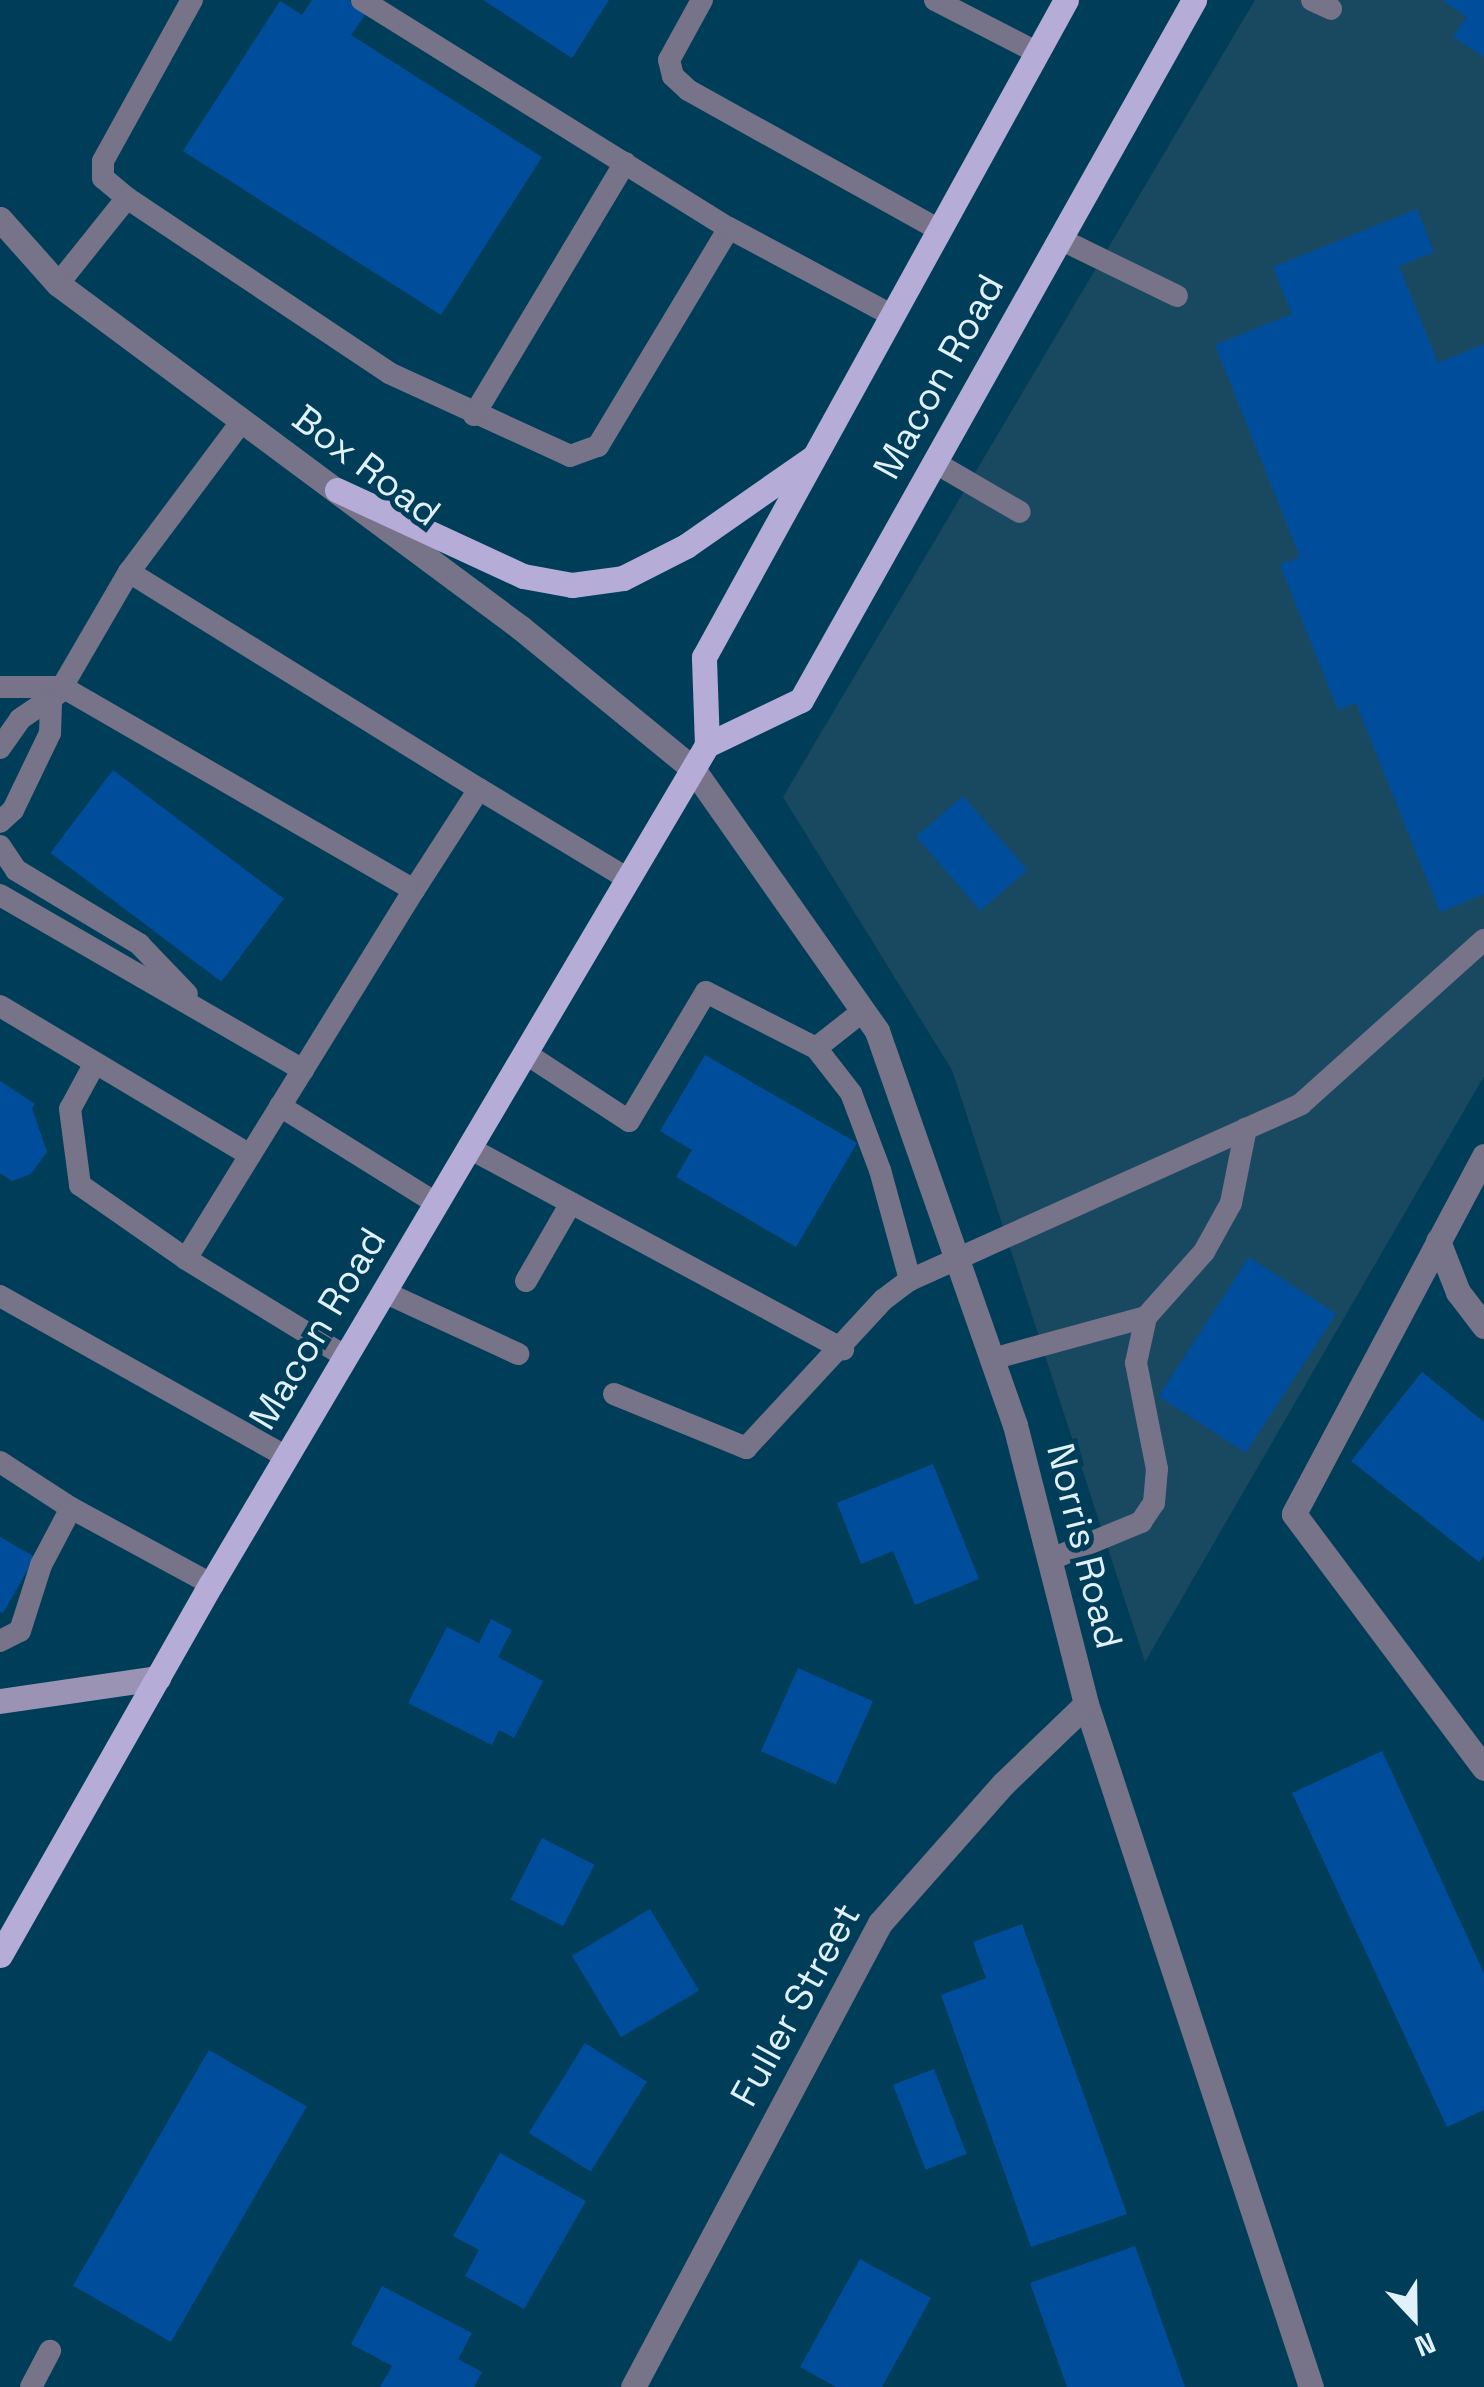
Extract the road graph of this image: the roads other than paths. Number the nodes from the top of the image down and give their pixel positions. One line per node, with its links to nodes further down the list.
1 (192, 0): 9 (lane)
2 (362, 0): 8 (lane)
3 (702, 0): 12 (lane)
4 (934, 0): 7 (lane)
5 (1066, 0): 7 (main road, Macon Road)
6 (1194, 0): 13 (main road, Macon Road)
7 (1038, 52): 12 (main road, Macon Road)
8 (625, 163): 11 (lane); 17 (lane)
9 (127, 198): 14 (lane); 17 (lane)
10 (0, 219): 14 (street, Box Road)
11 (729, 228): 16 (lane); 17 (lane)
12 (940, 230): 16 (main road, Macon Road)
13 (1060, 239): 15 (lane); 20 (main road, Macon Road)
14 (58, 284): 18 (street, Box Road)
15 (1177, 296)
16 (893, 316): 19 (main road, Macon Road)
17 (474, 415)
18 (242, 421): 21 (street, Box Road); 23 (lane)
19 (816, 456): 21 (main road); 26 (main road, Macon Road)
20 (934, 462): 22 (lane); 26 (main road, Macon Road)
21 (337, 490): 28 (street, Box Road)
22 (1020, 512)
23 (128, 572): 25 (lane); 29 (lane)
24 (0, 686): 25 (lane)
25 (56, 695): 27 (lane); 30 (lane); 33 (lane)
26 (707, 745): 28 (main road, Macon Road)
27 (0, 748)
28 (693, 769): 32 (main road, Macon Road); 37 (street, Norris Road)
29 (479, 789): 32 (lane); 33 (lane)
30 (0, 822)
31 (0, 846): 38 (lane)
32 (628, 880): 40 (main road, Macon Road)
33 (414, 890): 42 (lane)
34 (0, 895): 38 (lane)
35 (1484, 940): 44 (lane)
36 (0, 1006): 41 (lane)
37 (863, 1011): 39 (lane); 52 (street, Norris Road)
38 (207, 1015): 42 (lane)
39 (816, 1048): 40 (lane); 53 (lane)
40 (525, 1053): 45 (main road, Macon Road)
41 (95, 1063): 46 (lane); 51 (lane)
42 (302, 1070): 43 (lane)
43 (280, 1106): 46 (lane); 49 (lane)
44 (1246, 1128): 52 (lane); 57 (lane)
45 (469, 1148): 48 (lane); 49 (main road, Macon Road)
46 (250, 1155): 51 (lane)
47 (1484, 1156): 50 (street)
48 (570, 1203): 54 (lane); 59 (lane)
49 (436, 1204): 55 (main road, Macon Road)
50 (1438, 1241): 58 (street); 73 (street)
51 (186, 1258): 61 (lane)
52 (956, 1258): 53 (lane); 62 (street, Norris Road)
53 (910, 1280): 59 (lane)
54 (526, 1281)
55 (384, 1292): 60 (lane); 61 (main road, Macon Road)
56 (0, 1296): 64 (lane)
57 (1146, 1316): 62 (lane); 67 (lane)
58 (1484, 1326)
59 (842, 1349): 63 (lane)
60 (518, 1354)
61 (346, 1357): 64 (main road, Macon Road)
62 (992, 1359): 67 (street, Norris Road)
63 (614, 1394)
64 (287, 1457): 68 (main road, Macon Road)
65 (0, 1462): 66 (lane)
66 (71, 1508): 68 (lane); 69 (lane)
67 (1049, 1560): 72 (street, Norris Road)
68 (211, 1584): 70 (main road, Macon Road)
69 (0, 1641)
70 (158, 1678): 71 (main road); 74 (main road, Macon Road)
71 (0, 1701)
72 (1086, 1704): 77 (street, Fuller Street); 78 (street, Norris Road)
73 (1484, 1768)
74 (0, 1955)
75 (50, 2351): 76 (lane)
76 (31, 2387)
77 (633, 2387)
78 (1310, 2387)

